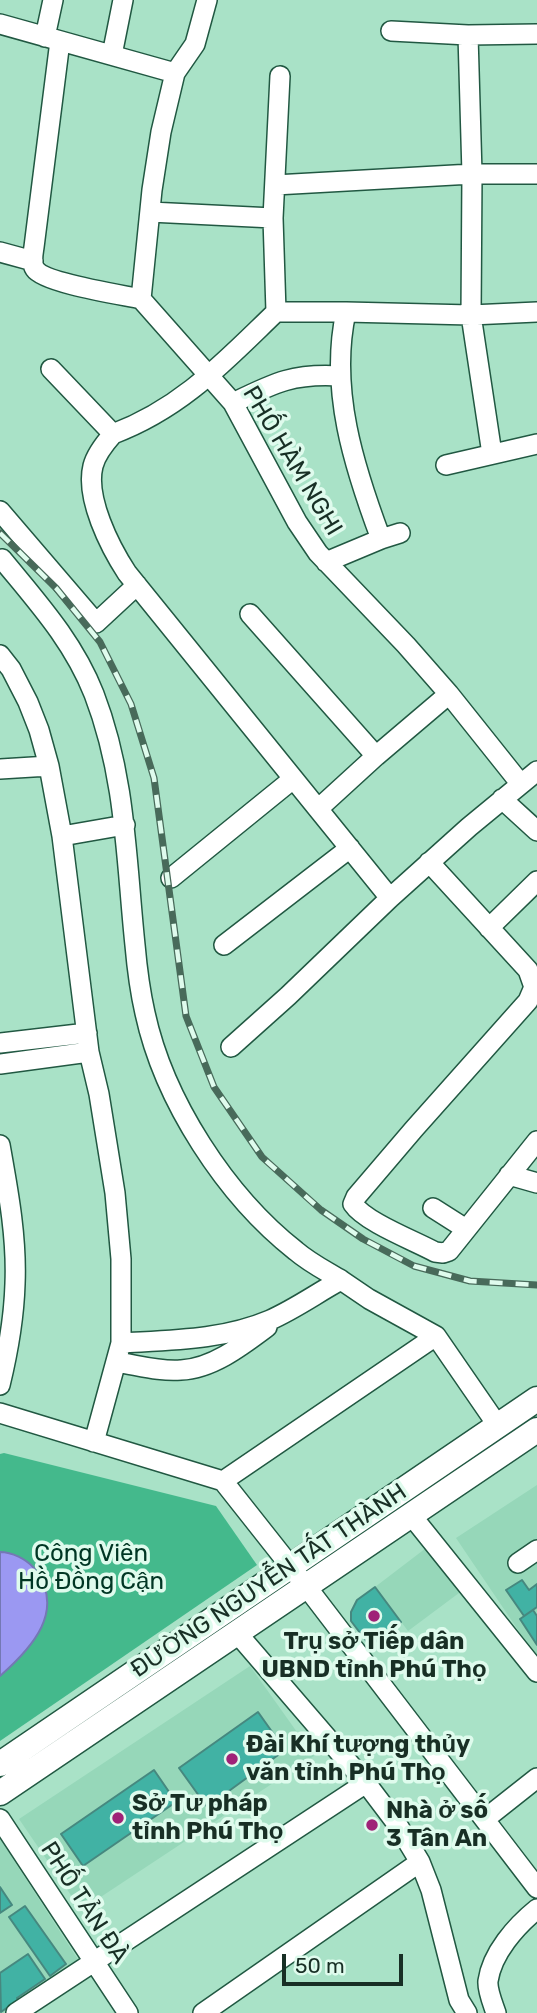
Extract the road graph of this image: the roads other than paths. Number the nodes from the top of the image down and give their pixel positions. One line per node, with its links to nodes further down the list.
1 (53, 0): 8 (street)
2 (123, 0): 9 (street)
3 (207, 0): 10 (street)
4 (0, 24): 8 (street)
5 (391, 30): 7 (street)
6 (537, 34): 7 (street)
7 (468, 35): 12 (street)
8 (52, 39): 9 (street); 18 (street)
9 (111, 55): 10 (street)
10 (175, 73): 15 (street)
11 (280, 76): 14 (street)
12 (472, 174): 13 (street); 14 (street); 23 (street)
13 (537, 174)
14 (275, 185): 16 (street)
15 (150, 212): 16 (street); 19 (street)
16 (273, 218): 22 (street)
17 (0, 252): 18 (street)
18 (33, 261): 19 (street)
19 (141, 299): 26 (street, PHỐ HÀM NGHI)
20 (345, 312): 22 (street); 23 (street); 25 (street)
21 (537, 312): 23 (street)
22 (276, 313): 26 (street)
23 (471, 315): 30 (street)
24 (51, 369): 28 (street)
25 (340, 376): 27 (street); 34 (street)
26 (208, 377): 27 (street, PHỐ HÀM NGHI); 28 (street)
27 (233, 403): 34 (street, PHỐ HÀM NGHI)
28 (113, 434): 35 (street)
29 (537, 444): 30 (street)
30 (492, 454): 31 (street)
31 (446, 465)
32 (0, 512): 35 (street)
33 (2, 559): 47 (street)
34 (326, 562): 38 (street, PHỐ HÀM NGHI)
35 (137, 585): 43 (street)
36 (250, 614): 39 (street)
37 (0, 655): 40 (street)
38 (449, 694): 39 (street); 44 (street, PHỐ HÀM NGHI)
39 (376, 756): 46 (street)
40 (49, 766): 41 (street); 49 (street)
41 (0, 769)
42 (537, 771): 44 (street)
43 (293, 779): 46 (street); 52 (street)
44 (520, 783): 45 (street)
45 (502, 799): 48 (street); 51 (street)
46 (318, 809): 50 (street)
47 (125, 825): 49 (street); 69 (street)
48 (537, 831)
49 (62, 836): 58 (street)
50 (350, 848): 54 (street); 56 (street)
51 (429, 862): 54 (street); 55 (street)
52 (171, 878)
53 (537, 881): 55 (street)
54 (390, 898): 60 (street)
55 (489, 928): 57 (street)
56 (224, 945)
57 (536, 987): 68 (street)
58 (88, 1042): 59 (street); 61 (street); 73 (street)
59 (0, 1043)
60 (231, 1047)
61 (0, 1064)
62 (537, 1142): 64 (street)
63 (0, 1145): 66 (street)
64 (509, 1175): 65 (street); 68 (street)
65 (537, 1183)
66 (4, 1193): 70 (street)
67 (433, 1208): 68 (street)
68 (466, 1229)
69 (341, 1280): 71 (street); 72 (street)
70 (8, 1284): 75 (street)
71 (285, 1313): 73 (street); 74 (street)
72 (436, 1336): 78 (street); 81 (street)
73 (121, 1343): 74 (street)
74 (116, 1362): 80 (street)
75 (0, 1385)
76 (537, 1399): 78 (main road, ĐƯỜNG NGUYỄN TẤT THÀNH)
77 (0, 1413): 80 (street)
78 (498, 1426): 85 (main road, ĐƯỜNG NGUYỄN TẤT THÀNH)
79 (534, 1438): 82 (main road, ĐƯỜNG NGUYỄN TẤT THÀNH)
80 (94, 1442): 81 (street)
81 (223, 1481): 85 (street)
82 (411, 1515): 86 (main road, ĐƯỜNG NGUYỄN TẤT THÀNH); 88 (street)
83 (537, 1550): 84 (street)
84 (518, 1563)
85 (290, 1567): 86 (street); 89 (main road, ĐƯỜNG NGUYỄN TẤT THÀNH)
86 (306, 1586): 87 (main road, ĐƯỜNG NGUYỄN TẤT THÀNH); 94 (street)
87 (237, 1633): 91 (street); 92 (main road, ĐƯỜNG NGUYỄN TẤT THÀNH)
88 (537, 1671)
89 (0, 1764)
90 (537, 1778): 94 (street)
91 (366, 1783): 96 (street); 99 (street)
92 (0, 1793)
93 (0, 1819): 95 (street, PHỐ TẢN ĐÀ)
94 (485, 1819): 97 (street)
95 (6, 1842): 99 (street, PHỐ TẢN ĐÀ)
96 (420, 1862): 102 (street); 103 (street)
97 (537, 1888)
98 (537, 1909): 104 (street)
99 (94, 1962): 100 (street); 101 (street, PHỐ TẢN ĐÀ)
100 (16, 2013)
101 (128, 2013)
102 (203, 2013)
103 (467, 2013)
104 (496, 2013)

